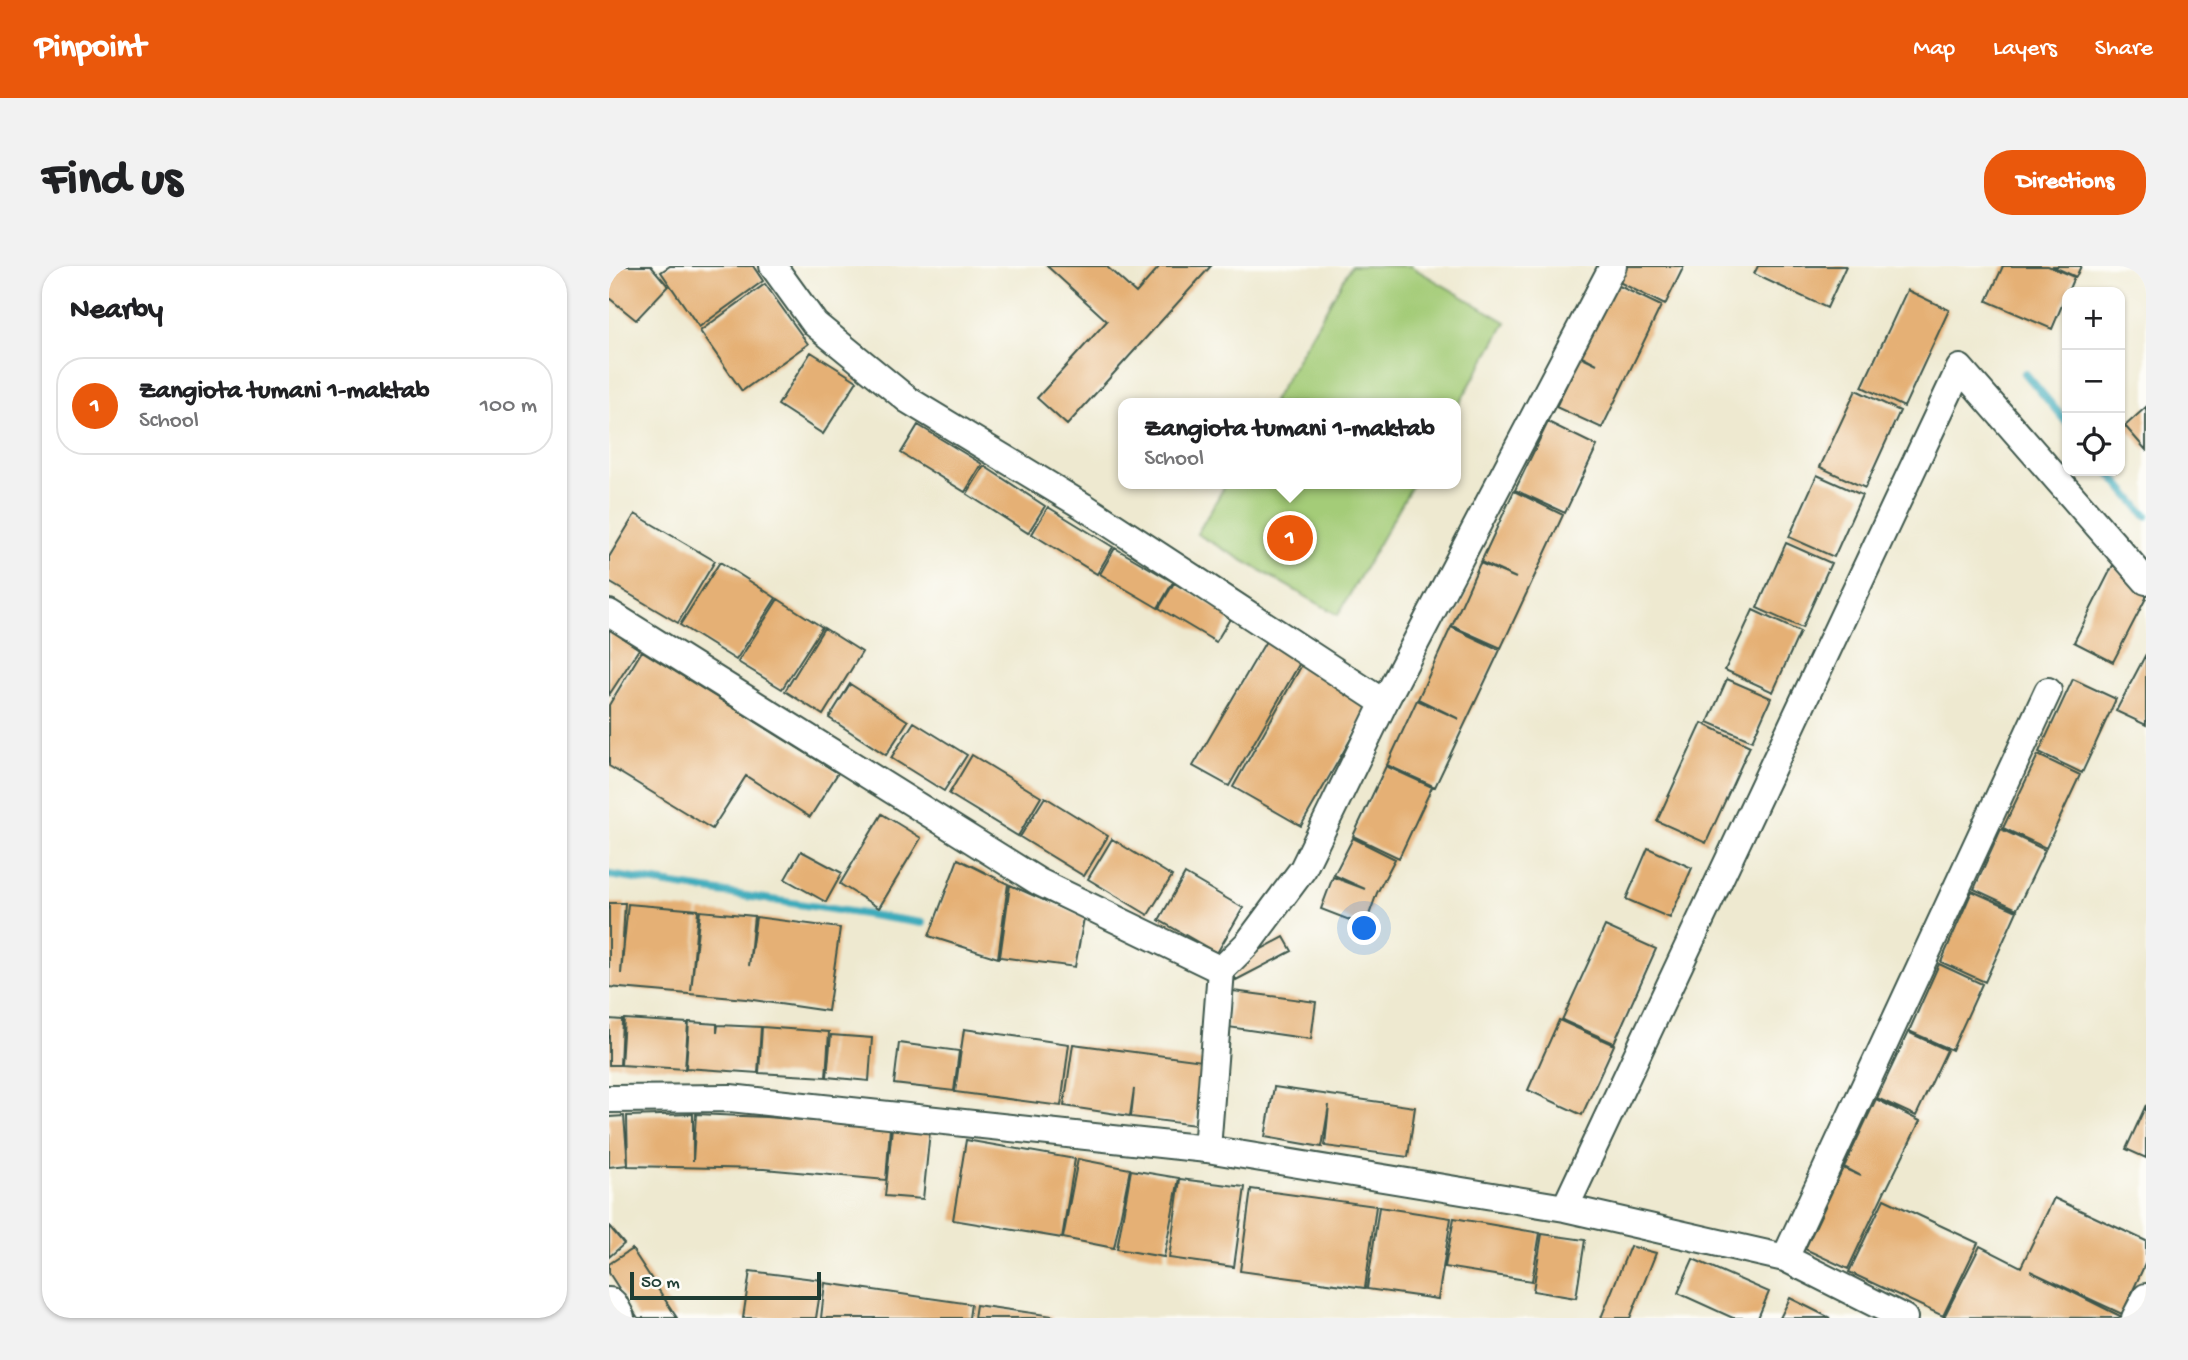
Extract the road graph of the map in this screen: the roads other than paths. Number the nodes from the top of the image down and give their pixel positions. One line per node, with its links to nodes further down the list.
1 (773, 266): 6 (street)
2 (1613, 266): 6 (street)
3 (2146, 581): 10 (street)
4 (609, 613): 7 (street)
5 (2048, 691): 11 (street)
6 (1384, 703): 7 (street)
7 (1221, 970): 9 (street)
8 (609, 1099): 9 (street)
9 (1207, 1149): 10 (street)
10 (1565, 1208): 11 (street)
11 (1785, 1258): 15 (street)
12 (2146, 1297): 16 (street)
13 (609, 1307): 14 (main road)
14 (615, 1318)
15 (1904, 1318)
16 (2135, 1318)

